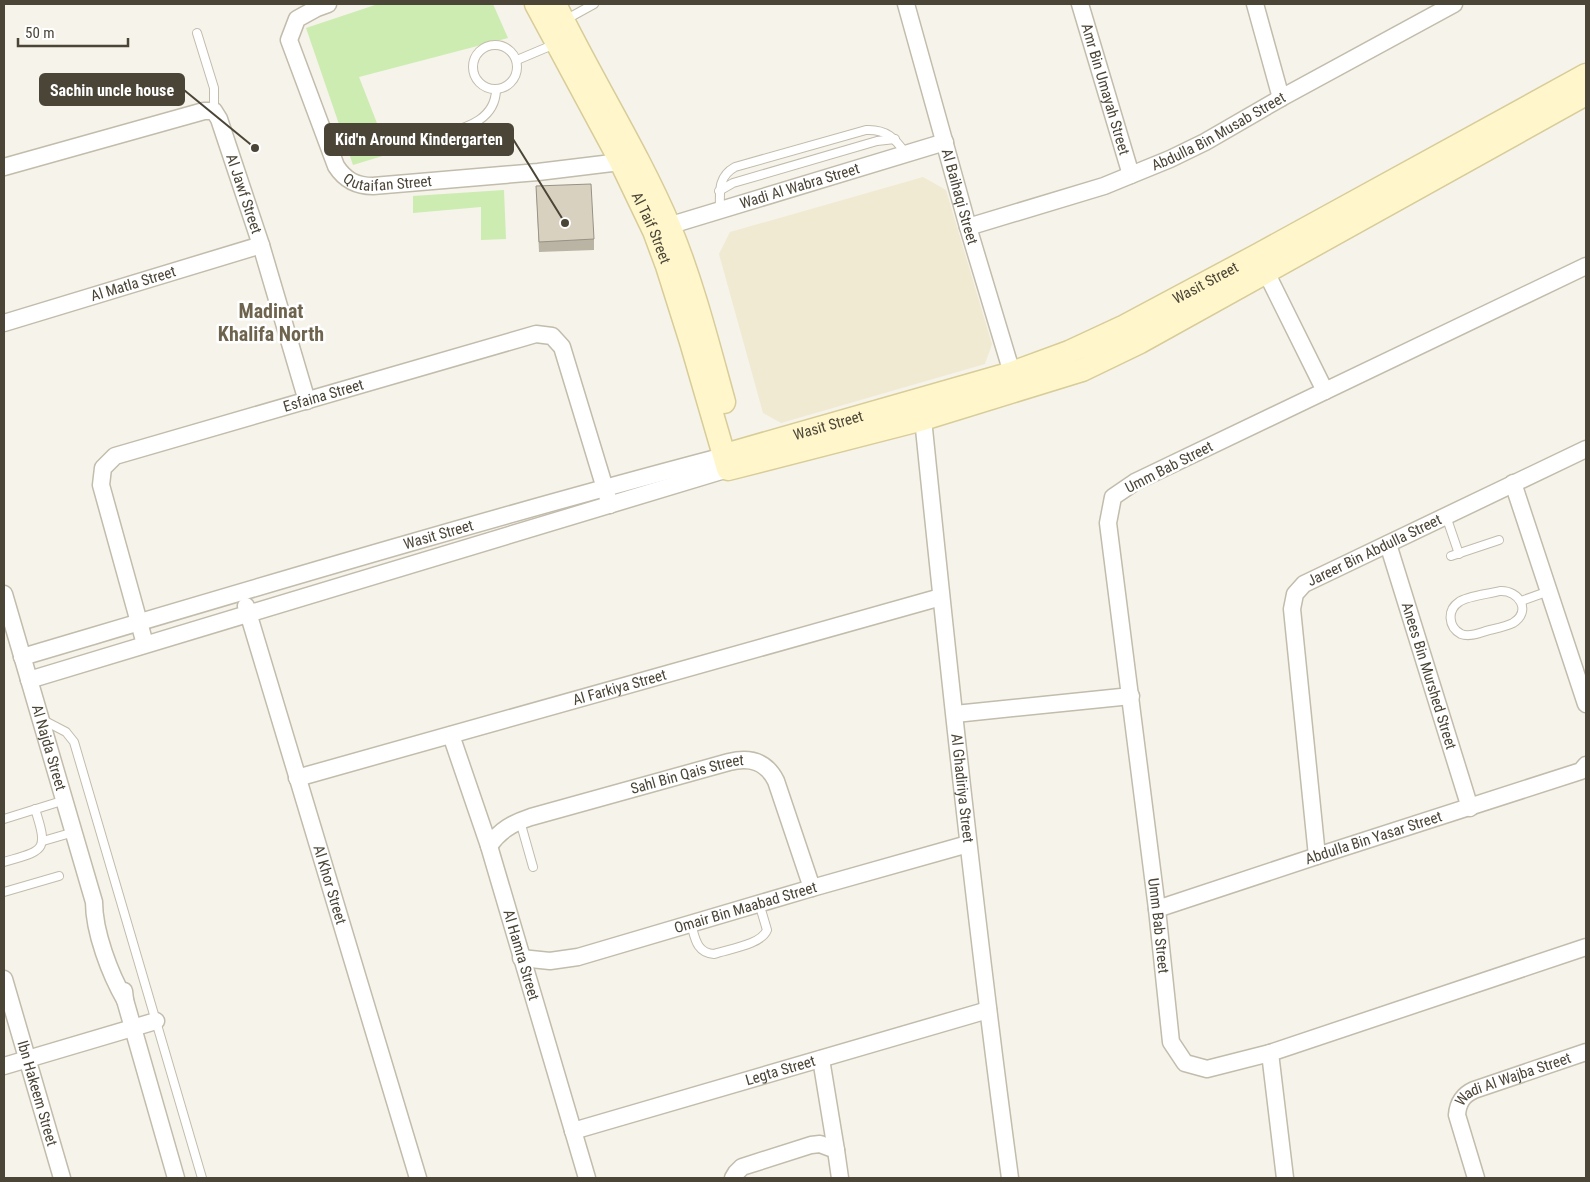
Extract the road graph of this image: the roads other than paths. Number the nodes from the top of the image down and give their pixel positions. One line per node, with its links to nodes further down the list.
1 (328, 4): 22 (street, Qutaifan Street)
2 (536, 4): 11 (street, Al Taif Street)
3 (594, 4): 9 (lane)
4 (906, 4): 20 (street, Al Baihaqi Street)
5 (1080, 4): 24 (street, Amr Bin Umayah Street)
6 (1256, 4): 16 (street)
7 (1454, 4): 8 (street, Abdulla Bin Musab Street)
8 (1436, 8): 16 (street, Abdulla Bin Musab Street)
9 (559, 13): 22 (street, Al Taif Street)
10 (197, 33): 17 (lane)
11 (557, 43): 12 (lane); 22 (street, Al Taif Street)
12 (517, 60): 14 (lane); 14 (lane)
13 (1586, 75): 30 (street, Wasit Street)
14 (496, 90): 18 (lane)
15 (1586, 94): 30 (street, Wasit Street)
16 (1282, 98): 24 (street, Abdulla Bin Musab Street)
17 (214, 111): 23 (street); 29 (street, Al Jawf Street)
18 (431, 138)
19 (895, 138): 21 (lane); 25 (lane); 25 (lane)
20 (945, 142): 21 (street, Wadi Al Wabra Street); 27 (street, Al Baihaqi Street)
21 (906, 154): 26 (street, Wadi Al Wabra Street)
22 (626, 155): 28 (street, Al Taif Street)
23 (4, 167)
24 (1131, 175): 27 (street, Abdulla Bin Musab Street)
25 (720, 192): 26 (lane)
26 (720, 210): 28 (street, Wadi Al Wabra Street)
27 (968, 227): 33 (street, Al Baihaqi Street)
28 (661, 229): 38 (street, Al Taif Street)
29 (262, 245): 32 (street, Al Matla Street); 35 (street, Al Jawf Street)
30 (1262, 263): 33 (street, Wasit Street); 34 (street)
31 (1586, 266): 34 (street, Umm Bab Street)
32 (4, 322)
33 (1014, 381): 36 (street, Wasit Street)
34 (1325, 391): 55 (street, Umm Bab Street)
35 (307, 401): 40 (street, Esfaina Street); 51 (street, Esfaina Street)
36 (919, 410): 38 (street, Wasit Street); 48 (street, Al Ghadiriya Street)
37 (1586, 449): 39 (street, Jareer Bin Abdulla Street)
38 (733, 461): 40 (street, Wasit Street); 41 (street, Wasit Street)
39 (1512, 483): 42 (street, Jareer Bin Abdulla Street); 46 (street)
40 (604, 488): 41 (street, Esfaina Street); 45 (street, Wasit Street)
41 (610, 504): 50 (street, Wasit Street)
42 (1446, 516): 43 (lane); 44 (street, Jareer Bin Abdulla Street)
43 (1499, 540)
44 (1388, 544): 63 (street, Anees Bin Murshed Street); 71 (street, Jareer Bin Abdulla Street)
45 (242, 591): 50 (street, Al Khor Street); 51 (street, Wasit Street)
46 (1548, 591): 49 (lane); 56 (street)
47 (4, 594): 53 (street, Al Najda Street)
48 (941, 597): 57 (street, Al Ghadiriya Street); 59 (street, Al Farkiya Street)
49 (1521, 601): 49 (lane)
50 (249, 614): 52 (street, Wasit Street); 61 (street, Al Khor Street)
51 (140, 622): 52 (street, Esfaina Street); 53 (street, Wasit Street)
52 (145, 644): 54 (street, Wasit Street)
53 (22, 657): 54 (street, Al Najda Street)
54 (29, 680): 58 (street, Al Najda Street)
55 (1131, 696): 57 (street); 78 (street, Umm Bab Street)
56 (1586, 704)
57 (955, 714): 69 (street, Al Ghadiriya Street)
58 (41, 719): 62 (street, Al Najda Street); 84 (lane)
59 (451, 735): 61 (street, Al Farkiya Street); 70 (street, Al Hamra Street)
60 (1586, 765): 63 (street, Abdulla Bin Yasar Street)
61 (298, 778): 96 (street, Al Khor Street)
62 (65, 800): 64 (lane); 67 (street, Al Najda Street)
63 (1470, 808): 71 (street, Abdulla Bin Yasar Street)
64 (35, 809): 65 (lane); 68 (lane)
65 (4, 819)
66 (520, 821): 70 (street, Sahl Bin Qais Street); 73 (lane); 75 (street, Sahl Bin Qais Street)
67 (74, 832): 68 (lane); 85 (street, Al Najda Street)
68 (43, 841): 72 (lane)
69 (968, 844): 75 (street, Omair Bin Maabad Street); 83 (street, Al Ghadiriya Street)
70 (489, 846): 81 (street, Al Hamra Street)
71 (1317, 856): 78 (street, Abdulla Bin Yasar Street)
72 (4, 862)
73 (533, 867)
74 (59, 876): 76 (lane)
75 (812, 888): 77 (street, Omair Bin Maabad Street)
76 (4, 892)
77 (759, 903): 79 (street, Omair Bin Maabad Street); 79 (lane)
78 (1157, 909): 87 (street, Umm Bab Street)
79 (691, 924): 81 (street, Omair Bin Maabad Street)
80 (1586, 948): 87 (street, Umm Bab Street)
81 (521, 958): 91 (street, Al Hamra Street)
82 (4, 979): 89 (street, Ibn Hakeem Street)
83 (988, 1010): 88 (street, Legta Street); 100 (street, Al Ghadiriya Street)
84 (156, 1021): 85 (street); 95 (lane)
85 (133, 1028): 89 (street); 94 (street, Al Najda Street)
86 (1586, 1052): 102 (street, Wadi Al Wajba Street)
87 (1270, 1053): 101 (street)
88 (821, 1059): 91 (street, Legta Street); 92 (street)
89 (26, 1060): 90 (street); 93 (street, Ibn Hakeem Street)
90 (4, 1066)
91 (573, 1131): 97 (street, Al Hamra Street)
92 (836, 1150): 98 (street); 99 (street)
93 (62, 1178)
94 (176, 1178)
95 (202, 1178)
96 (418, 1178)
97 (587, 1178)
98 (733, 1178)
99 (840, 1178)
100 (1010, 1178)
101 (1285, 1178)
102 (1476, 1178)

